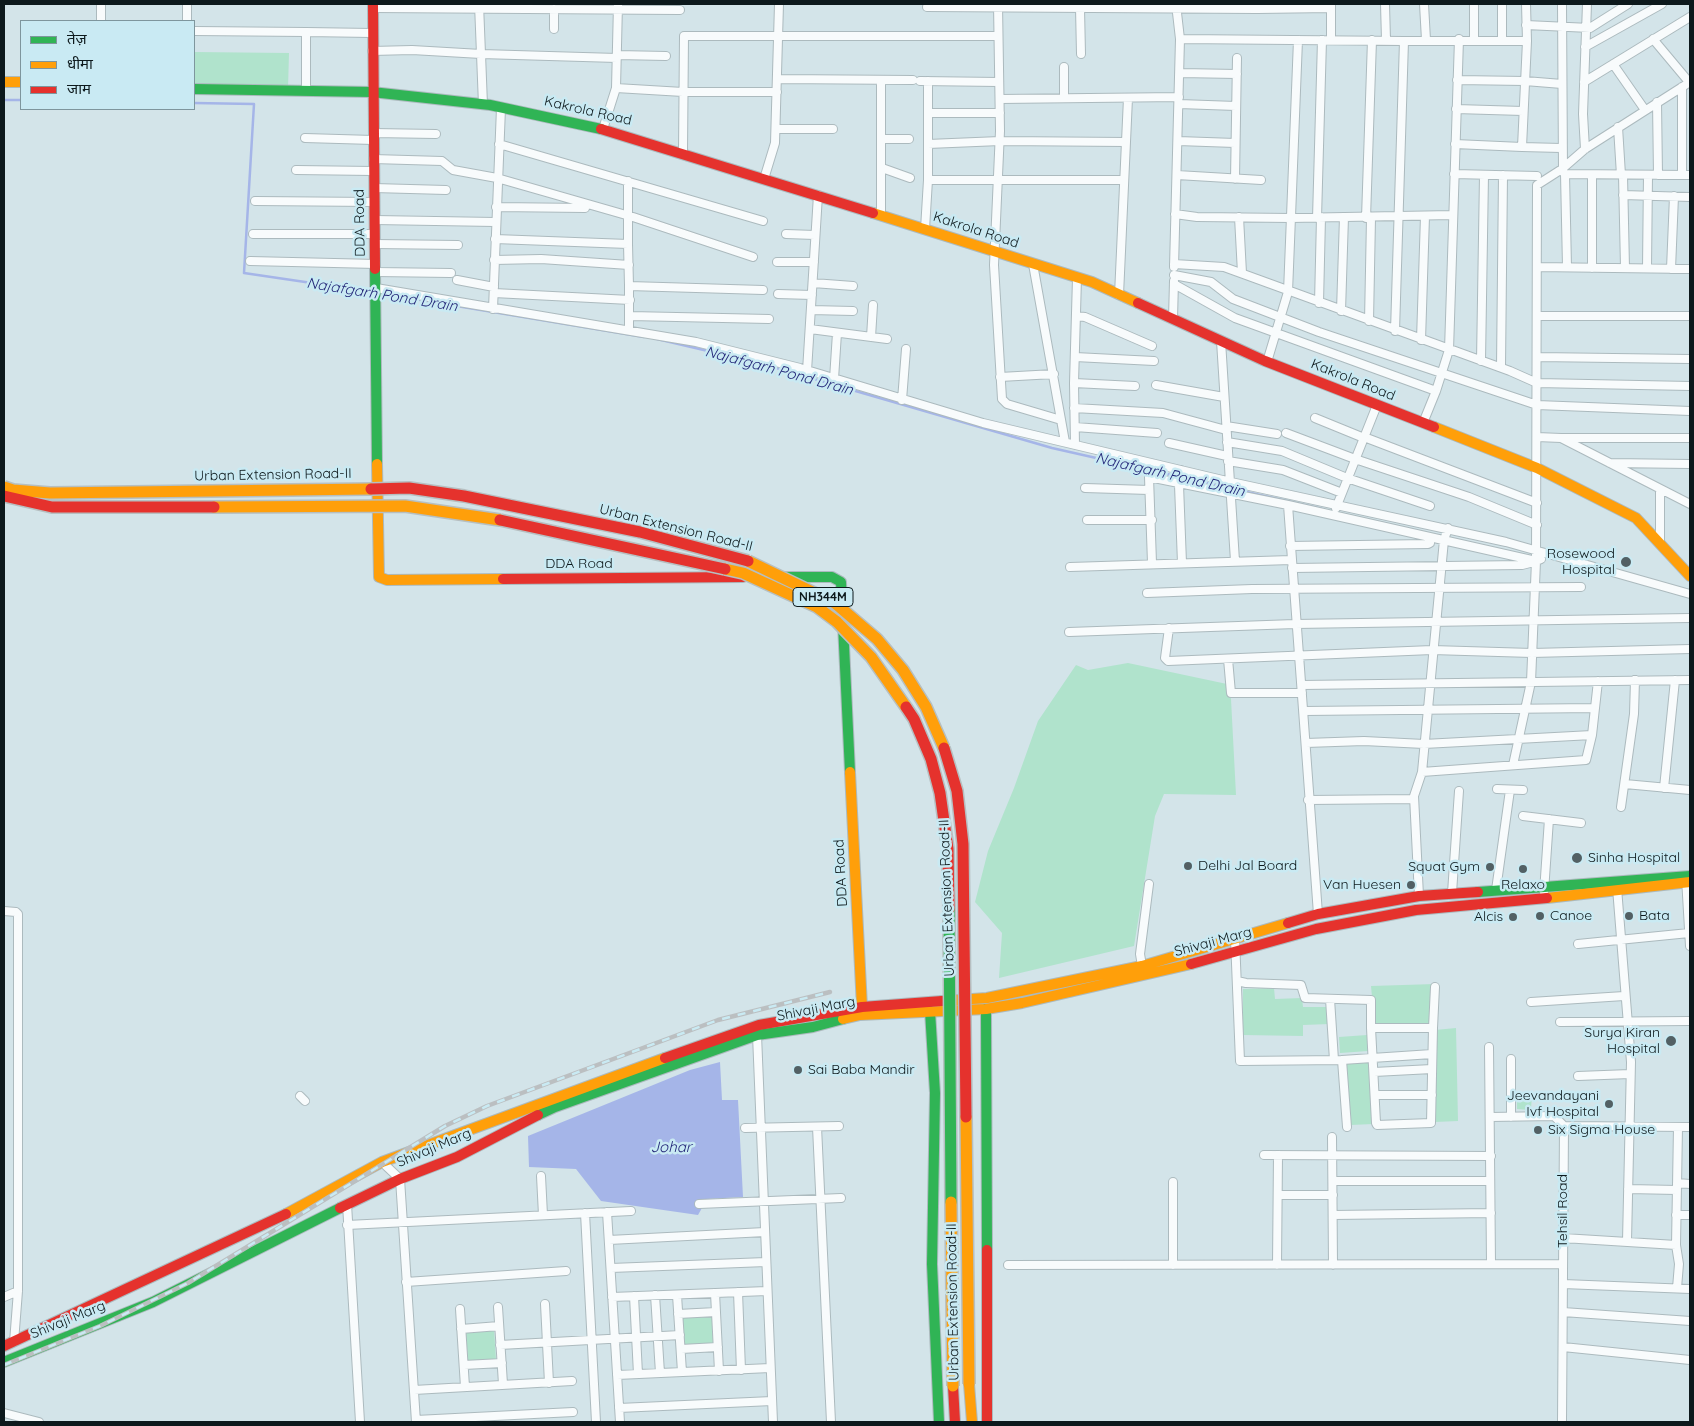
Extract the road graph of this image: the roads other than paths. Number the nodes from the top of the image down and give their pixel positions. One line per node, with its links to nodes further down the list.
1 (101, 4): 26 (street)
2 (187, 4): 27 (street)
3 (779, 4): 35 (street)
4 (1385, 4): 44 (street)
5 (1424, 4): 45 (street)
6 (1474, 4): 46 (street)
7 (1502, 4): 47 (street)
8 (1526, 4): 28 (street)
9 (1562, 4): 29 (street)
10 (1586, 4): 30 (street)
11 (1628, 4): 30 (street)
12 (1662, 4): 50 (street)
13 (373, 6): 14 (street); 34 (main road, DDA Road)
14 (479, 6): 23 (street); 52 (street)
15 (928, 6): 16 (street)
16 (998, 6): 22 (street); 36 (street)
17 (1177, 6): 18 (street); 22 (street); 37 (street)
18 (1258, 6): 19 (street)
19 (1293, 6): 20 (street)
20 (1331, 6): 42 (street)
21 (618, 7): 23 (street); 24 (street); 54 (street)
22 (1080, 8): 53 (street)
23 (554, 9): 31 (street)
24 (680, 10)
25 (1690, 16): 39 (street)
26 (102, 20)
27 (187, 20)
28 (1526, 25): 29 (street); 49 (street)
29 (1562, 27): 30 (street); 70 (street)
30 (1586, 28): 50 (street)
31 (554, 29)
32 (195, 30): 33 (street)
33 (306, 32): 34 (street); 74 (street)
34 (372, 32): 51 (main road, DDA Road)
35 (778, 34): 36 (street); 61 (street); 76 (street)
36 (998, 36): 68 (street)
37 (1180, 39): 40 (street); 59 (street)
38 (1459, 39): 45 (street); 46 (street); 63 (street)
39 (1653, 39): 57 (street); 71 (street)
40 (1298, 40): 41 (street); 153 (street)
41 (1322, 40): 42 (street); 154 (street)
42 (1331, 40): 43 (street)
43 (1372, 40): 44 (street); 155 (street)
44 (1386, 40): 48 (street)
45 (1426, 40): 48 (street)
46 (1474, 40): 47 (street)
47 (1502, 40): 49 (street)
48 (1404, 41): 149 (street)
49 (1527, 41): 65 (street)
50 (1585, 48): 69 (street)
51 (372, 51): 52 (street); 75 (main road, DDA Road)
52 (482, 54): 54 (street); 83 (street)
53 (1081, 54)
54 (617, 56): 55 (street); 72 (street)
55 (666, 56)
56 (1237, 58): 60 (street)
57 (1613, 64): 69 (street); 87 (street)
58 (1064, 67): 78 (street)
59 (1180, 73): 60 (street); 81 (street)
60 (1236, 74): 84 (street)
61 (778, 78): 62 (street); 77 (street)
62 (881, 80): 64 (street); 98 (street)
63 (1457, 80): 65 (street); 86 (street)
64 (920, 81): 68 (street); 90 (street)
65 (1525, 81): 70 (street); 88 (street)
66 (4, 82): 67 (main road)
67 (20, 82)
68 (999, 82): 80 (street)
69 (1584, 82): 109 (street)
70 (1562, 84): 108 (street)
71 (1687, 84): 82 (street); 123 (street)
72 (616, 88): 76 (street); 92 (street)
73 (195, 89): 74 (main road, Kakrola Road)
74 (306, 91): 75 (main road, Kakrola Road)
75 (372, 92): 83 (main road, Kakrola Road); 96 (main road, DDA Road)
76 (683, 92): 77 (street); 110 (street)
77 (777, 92): 93 (street)
78 (1064, 98): 79 (street); 80 (street)
79 (1128, 98): 81 (street); 102 (street)
80 (1000, 99): 89 (street)
81 (1179, 100): 84 (street); 101 (street)
82 (1657, 102): 87 (street); 122 (street)
83 (483, 104): 85 (main road, Kakrola Road)
84 (1236, 106): 103 (street)
85 (501, 108): 92 (main road, Kakrola Road); 104 (street)
86 (1456, 109): 88 (street); 106 (street)
87 (1645, 110): 91 (street)
88 (1524, 111): 107 (street)
89 (1000, 113): 90 (street); 100 (street)
90 (928, 114): 105 (street)
91 (1618, 127): 109 (street); 120 (street)
92 (603, 129): 110 (main road, Kakrola Road)
93 (776, 129): 94 (street); 126 (street)
94 (833, 129)
95 (436, 134): 96 (street)
96 (373, 136): 97 (street); 111 (main road, DDA Road)
97 (305, 138)
98 (882, 139): 99 (street); 112 (street)
99 (909, 139)
100 (1000, 141): 102 (street); 105 (street); 130 (street)
101 (1178, 141): 103 (street); 117 (street)
102 (1126, 142): 131 (street)
103 (1236, 143): 128 (street)
104 (499, 144): 125 (street); 133 (street)
105 (928, 144): 129 (street)
106 (1455, 144): 107 (street); 115 (street)
107 (1522, 147): 108 (street)
108 (1561, 148): 114 (street)
109 (1585, 149): 114 (street)
110 (683, 153): 126 (main road, Kakrola Road)
111 (373, 165): 113 (street); 125 (street); 134 (main road, DDA Road)
112 (882, 168): 127 (street); 148 (street)
113 (296, 170)
114 (1563, 172): 116 (street); 176 (street); 177 (street)
115 (1454, 174): 118 (street); 146 (street)
116 (1592, 174): 120 (street); 179 (street)
117 (1177, 175): 128 (street); 145 (street)
118 (1484, 175): 119 (street); 231 (street)
119 (1503, 175): 124 (street); 233 (street)
120 (1622, 175): 121 (street); 137 (street)
121 (1648, 175): 122 (street); 138 (street)
122 (1658, 175): 123 (street)
123 (1686, 175)
124 (1537, 176)
125 (497, 178): 143 (street); 144 (street)
126 (764, 178): 136 (main road, Kakrola Road)
127 (910, 178)
128 (1235, 179): 132 (street)
129 (928, 180): 130 (street); 159 (street)
130 (999, 180): 131 (street); 167 (street)
131 (1124, 180): 198 (street)
132 (1261, 180)
133 (628, 181): 147 (street); 157 (street)
134 (374, 188): 135 (street); 142 (main road, DDA Road)
135 (446, 190)
136 (818, 195): 148 (main road, Kakrola Road); 162 (street)
137 (1624, 196): 138 (street); 180 (street)
138 (1648, 196): 139 (street); 181 (street)
139 (1674, 196): 140 (street); 182 (street)
140 (1690, 196)
141 (255, 201): 142 (street)
142 (374, 202): 156 (main road, DDA Road)
143 (496, 207): 144 (street); 158 (street)
144 (599, 208): 147 (street)
145 (1175, 214): 151 (street); 174 (street)
146 (1452, 215): 150 (street); 226 (street)
147 (628, 216): 165 (street); 168 (street)
148 (881, 216): 159 (main road, Kakrola Road)
149 (1398, 216): 150 (street); 155 (street); 217 (street)
150 (1425, 216): 222 (street)
151 (1239, 217): 153 (street); 185 (street)
152 (1344, 217): 154 (street); 155 (street); 206 (street)
153 (1291, 218): 154 (street); 195 (street)
154 (1319, 218): 201 (street)
155 (1368, 218): 214 (street)
156 (374, 220): 158 (street); 163 (main road, DDA Road)
157 (763, 221)
158 (495, 222): 164 (street)
159 (925, 229): 167 (main road, Kakrola Road)
160 (252, 234): 163 (street)
161 (786, 234): 162 (street)
162 (816, 235): 172 (street)
163 (375, 239): 166 (street); 178 (main road, DDA Road)
164 (495, 239): 165 (street); 169 (street)
165 (628, 244): 175 (street)
166 (458, 245)
167 (995, 252): 173 (main road, Kakrola Road); 237 (street)
168 (753, 257)
169 (494, 260): 175 (street); 193 (street)
170 (250, 261): 178 (street)
171 (777, 262): 172 (street)
172 (814, 262): 189 (street)
173 (1034, 264): 187 (main road, Kakrola Road); 236 (street)
174 (1174, 264): 185 (street); 186 (street)
175 (629, 265): 191 (street)
176 (1537, 267): 177 (street); 209 (street)
177 (1567, 267): 179 (street)
178 (376, 268): 184 (street); 196 (main road, DDA Road)
179 (1592, 268): 180 (street)
180 (1625, 268): 181 (street)
181 (1647, 268): 182 (street)
182 (1671, 269): 183 (street)
183 (1690, 269)
184 (451, 273)
185 (1242, 273): 195 (street)
186 (1174, 275): 190 (street); 211 (street)
187 (1077, 278): 198 (main road, Kakrola Road); 208 (street)
188 (457, 280): 193 (street)
189 (813, 283): 192 (street); 199 (street)
190 (1174, 284): 213 (street); 219 (street)
191 (629, 286): 194 (street); 200 (street)
192 (853, 286)
193 (494, 290): 200 (street); 203 (street)
194 (763, 290)
195 (1288, 292): 201 (street); 211 (street)
196 (376, 293): 203 (street); 374 (main road, DDA Road)
197 (778, 294): 199 (street)
198 (1119, 294): 213 (main road, Kakrola Road)
199 (812, 295): 204 (street)
200 (630, 300): 207 (street)
201 (1319, 303): 206 (street)
202 (873, 305): 220 (street)
203 (493, 309): 215 (street)
204 (811, 310): 205 (street); 216 (street)
205 (853, 311)
206 (1340, 311): 214 (street)
207 (630, 316): 212 (street); 215 (street)
208 (1076, 316): 224 (street); 227 (street)
209 (1537, 316): 210 (street); 228 (street)
210 (1690, 316)
211 (1280, 317): 219 (street); 235 (street)
212 (769, 319)
213 (1173, 319): 223 (main road, Kakrola Road)
214 (1369, 321): 217 (street)
215 (629, 329): 234 (street)
216 (810, 329): 218 (street); 234 (street)
217 (1395, 330): 222 (street)
218 (837, 332): 220 (street); 238 (street)
219 (1276, 332): 232 (street); 244 (street)
220 (871, 337): 221 (street)
221 (887, 339)
222 (1421, 340): 226 (street)
223 (1222, 341): 232 (main road, Kakrola Road); 245 (street)
224 (1152, 346)
225 (906, 350): 246 (street)
226 (1449, 350): 231 (street); 235 (street)
227 (1075, 357): 230 (street); 239 (street)
228 (1537, 357): 229 (street); 240 (street)
229 (1690, 359)
230 (1154, 361)
231 (1481, 361): 233 (street)
232 (1267, 362): 247 (main road, Kakrola Road)
233 (1501, 367): 240 (street)
234 (807, 371): 238 (street)
235 (1442, 372): 244 (street); 248 (street)
236 (1054, 374): 237 (street); 252 (street)
237 (1000, 377): 252 (street)
238 (834, 379): 246 (street)
239 (1074, 383): 242 (street); 249 (street)
240 (1537, 384): 243 (street); 248 (street)
241 (1156, 385): 245 (street)
242 (1135, 386)
243 (1690, 386)
244 (1436, 391): 253 (street)
245 (1224, 397): 255 (street)
246 (902, 400): 263 (street)
247 (1377, 405): 253 (main road, Kakrola Road); 259 (street)
248 (1537, 405): 250 (street); 260 (street)
249 (1074, 408): 254 (street); 255 (street)
250 (1690, 411)
251 (1315, 418): 259 (street)
252 (1061, 420): 263 (street)
253 (1423, 423): 271 (main road, Kakrola Road)
254 (1075, 427): 257 (street); 266 (street)
255 (1226, 428): 258 (street); 264 (street)
256 (1286, 432): 268 (street)
257 (1157, 433)
258 (1277, 434)
259 (1364, 437): 268 (street); 281 (street)
260 (1537, 437): 261 (street); 271 (street)
261 (1561, 438): 262 (street); 269 (street)
262 (1690, 438)
263 (1065, 442): 266 (street)
264 (1227, 442): 267 (street); 273 (street)
265 (1169, 443): 267 (street)
266 (1075, 445): 272 (street)
267 (1228, 459): 276 (street); 279 (street)
268 (1355, 459): 273 (street); 288 (street)
269 (1608, 463): 270 (street); 277 (street)
270 (1690, 464)
271 (1537, 468): 281 (street); 291 (main road, Kakrola Road)
272 (1180, 477): 276 (street); 276 (street); 278 (street); 299 (street)
273 (1348, 478): 279 (street); 284 (street)
274 (4, 487): 512 (main road, Urban Extension Road-II / NH344M, bridge)
275 (1085, 488): 278 (street)
276 (1231, 488): 283 (street); 285 (street); 296 (street)
277 (1660, 489): 282 (street); 291 (street)
278 (1149, 490): 287 (street)
279 (1342, 493): 285 (street)
280 (4, 496): 511 (main road, Urban Extension Road-II / NH344M, bridge)
281 (1537, 503): 288 (street)
282 (1690, 504)
283 (1288, 505): 285 (street); 292 (street)
284 (1430, 506)
285 (1335, 510): 289 (street); 290 (street)
286 (1086, 520): 287 (street)
287 (1152, 520): 298 (street)
288 (1536, 525): 293 (street)
289 (1446, 534): 290 (street); 293 (street); 297 (street); 300 (street)
290 (1429, 537): 292 (street)
291 (1660, 544): 303 (main road, Kakrola Road)
292 (1290, 546): 295 (street)
293 (1536, 551): 294 (street); 297 (street)
294 (1550, 556): 297 (street); 309 (street)
295 (1291, 560): 296 (street); 302 (street)
296 (1235, 561): 299 (street)
297 (1536, 561): 300 (street); 304 (street)
298 (1152, 563): 299 (street); 301 (street)
299 (1182, 563)
300 (1441, 565): 302 (street); 305 (street)
301 (1070, 567)
302 (1292, 568): 307 (street)
303 (1690, 576)
304 (1535, 586): 305 (street); 306 (street); 311 (street)
305 (1439, 587): 307 (street); 312 (street)
306 (1582, 587)
307 (1293, 590): 308 (street); 313 (street)
308 (1147, 593)
309 (1690, 594)
310 (1690, 618): 311 (street)
311 (1532, 620): 312 (street); 318 (street)
312 (1436, 622): 313 (street); 317 (street)
313 (1295, 624): 314 (street); 319 (street)
314 (1169, 628): 315 (street); 320 (street)
315 (1069, 632)
316 (1690, 649): 318 (street)
317 (1432, 650): 318 (street); 319 (street); 326 (street)
318 (1532, 653): 325 (street)
319 (1299, 657): 320 (street); 327 (street)
320 (1228, 659): 327 (street)
321 (1635, 680): 322 (street); 324 (street); 338 (street)
322 (1675, 680): 323 (street); 339 (street)
323 (1690, 680)
324 (1598, 681): 325 (street); 329 (street)
325 (1531, 682): 326 (street); 328 (street)
326 (1429, 683): 327 (street); 331 (street)
327 (1302, 689): 330 (street)
328 (1525, 708): 329 (street); 331 (street); 333 (street)
329 (1595, 708): 332 (street)
330 (1304, 711): 331 (street); 334 (street)
331 (1426, 711): 335 (street)
332 (1592, 735): 333 (street); 336 (street)
333 (1519, 740): 335 (street); 336 (street)
334 (1306, 743): 335 (street); 346 (street)
335 (1424, 744): 337 (street)
336 (1513, 765): 337 (street)
337 (1422, 772): 345 (street)
338 (1625, 784): 339 (street); 347 (street)
339 (1664, 788): 343 (street)
340 (1497, 789): 341 (street)
341 (1510, 790): 342 (street); 355 (street)
342 (1524, 790)
343 (1690, 790)
344 (1459, 791): 357 (street)
345 (1414, 799): 346 (street); 358 (street)
346 (1308, 800): 361 (street)
347 (1621, 807)
348 (1523, 816): 349 (street)
349 (1549, 819): 350 (street); 354 (street)
350 (1581, 823)
351 (1688, 879): 352 (main road, Shivaji Marg); 356 (main road, Shivaji Marg); 362 (street)
352 (1617, 880): 354 (main road, Shivaji Marg); 356 (street)
353 (1149, 884): 368 (street)
354 (1543, 886): 355 (main road, Shivaji Marg); 359 (street)
355 (1496, 890): 357 (main road, Shivaji Marg)
356 (1616, 892): 359 (main road, Shivaji Marg); 364 (street)
357 (1452, 893): 358 (main road, Shivaji Marg)
358 (1419, 896): 361 (main road, Shivaji Marg)
359 (1544, 898): 367 (main road, Shivaji Marg)
360 (4, 912): 454 (street)
361 (1318, 914): 363 (main road, Shivaji Marg)
362 (1689, 933): 364 (street); 366 (street)
363 (1235, 939): 367 (street); 368 (main road, Shivaji Marg)
364 (1620, 940): 365 (street); 371 (street)
365 (1578, 944)
366 (1690, 946)
367 (1236, 953): 369 (street); 375 (main road, Shivaji Marg)
368 (1142, 966): 374 (main road, Shivaji Marg)
369 (1237, 980): 372 (street); 387 (street)
370 (1435, 987): 381 (street)
371 (1624, 996): 373 (street); 377 (street)
372 (1330, 999): 380 (street); 387 (street)
373 (1531, 1002)
374 (862, 1005): 410 (main road, Shivaji Marg)
375 (986, 1009): 376 (main road, Shivaji Marg); 513 (main road)
376 (930, 1011): 382 (main road, Shivaji Marg); 510 (main road)
377 (1626, 1020): 378 (street); 379 (street); 390 (street)
378 (1690, 1021)
379 (1560, 1022)
380 (1371, 1028): 381 (street); 385 (street)
381 (1433, 1028): 384 (street)
382 (757, 1035): 404 (street); 412 (main road, Shivaji Marg)
383 (1489, 1047): 394 (street)
384 (1432, 1054): 385 (street); 388 (street)
385 (1373, 1058): 387 (street); 389 (street)
386 (1511, 1059): 395 (street)
387 (1338, 1060): 399 (street)
388 (1432, 1069): 389 (street); 393 (street)
389 (1374, 1072): 392 (street)
390 (1630, 1074): 391 (street); 400 (street)
391 (1578, 1076)
392 (1375, 1095): 393 (street); 393 (street)
393 (1432, 1095)
394 (1490, 1117): 395 (street); 409 (street)
395 (1511, 1117): 397 (street)
396 (840, 1126): 398 (street)
397 (1564, 1126): 400 (street); 437 (street, Tehsil Road)
398 (817, 1127): 404 (street); 421 (street)
399 (1347, 1127)
400 (1628, 1127): 401 (street); 418 (street)
401 (1678, 1127): 402 (street); 417 (street)
402 (1690, 1127)
403 (745, 1128): 404 (street)
404 (760, 1128): 423 (street)
405 (1332, 1137): 408 (street)
406 (1264, 1155): 407 (street)
407 (1278, 1155): 408 (street); 419 (street)
408 (1332, 1155): 409 (street); 413 (street)
409 (1490, 1156): 414 (street)
410 (382, 1162): 412 (street); 478 (main road, Shivaji Marg)
411 (541, 1176): 430 (street)
412 (400, 1179): 424 (main road, Shivaji Marg); 434 (street)
413 (1334, 1181): 414 (street); 420 (street)
414 (1490, 1181): 429 (street)
415 (1173, 1182): 445 (street)
416 (1690, 1184): 417 (street)
417 (1677, 1186): 418 (street); 432 (street)
418 (1628, 1189): 439 (street)
419 (1278, 1195): 420 (street); 446 (street)
420 (1333, 1195): 431 (street)
421 (820, 1198): 422 (street); 423 (street); 509 (street)
422 (841, 1198)
423 (763, 1201): 425 (street); 436 (street)
424 (347, 1204): 435 (street); 484 (main road, Shivaji Marg)
425 (699, 1204)
426 (631, 1211): 427 (street)
427 (607, 1212): 428 (street); 438 (street)
428 (585, 1213): 430 (street); 476 (street)
429 (1491, 1213): 431 (street); 442 (street)
430 (543, 1215): 434 (street)
431 (1333, 1215): 447 (street)
432 (1676, 1215): 433 (street); 440 (street)
433 (1690, 1215)
434 (402, 1222): 435 (street); 450 (street)
435 (347, 1225): 505 (street)
436 (765, 1232): 438 (street); 441 (street)
437 (1563, 1238): 439 (street); 443 (street, Tehsil Road)
438 (609, 1240): 448 (street)
439 (1627, 1241): 440 (street)
440 (1676, 1245): 452 (street)
441 (766, 1262): 448 (street); 455 (street)
442 (1491, 1264): 443 (street); 447 (street)
443 (1563, 1264): 451 (street, Tehsil Road)
444 (1008, 1265): 445 (street)
445 (1173, 1265): 446 (street)
446 (1278, 1265): 447 (street)
447 (1333, 1265)
448 (610, 1268): 462 (street)
449 (566, 1271): 450 (street)
450 (406, 1282): 498 (street)
451 (1563, 1284): 452 (street); 467 (street, Tehsil Road)
452 (1677, 1288): 453 (street)
453 (1690, 1289)
454 (18, 1291): 461 (street); 478 (street)
455 (767, 1291): 456 (street); 487 (street)
456 (738, 1292): 457 (street); 488 (street)
457 (715, 1293): 458 (street); 466 (street)
458 (677, 1295): 460 (street); 468 (street)
459 (634, 1296): 460 (street); 462 (street); 474 (street)
460 (655, 1296): 473 (street)
461 (4, 1297)
462 (612, 1297): 475 (street)
463 (545, 1304): 477 (street)
464 (498, 1307): 470 (street)
465 (460, 1309): 471 (street)
466 (716, 1312): 468 (street); 480 (street)
467 (1563, 1312): 469 (street); 481 (street, Tehsil Road)
468 (678, 1314): 472 (street)
469 (1690, 1321)
470 (499, 1326): 471 (street); 479 (street)
471 (461, 1329): 486 (street)
472 (680, 1335): 473 (street); 482 (street)
473 (658, 1336): 474 (street); 491 (street)
474 (636, 1337): 475 (street); 492 (street)
475 (615, 1338): 476 (street); 493 (street)
476 (592, 1340): 477 (street); 506 (street)
477 (547, 1342): 479 (street); 495 (street)
478 (9, 1344)
479 (500, 1345): 485 (street)
480 (718, 1347): 482 (street); 489 (street)
481 (1562, 1347): 483 (street); 514 (street, Tehsil Road)
482 (680, 1349): 490 (street)
483 (1690, 1360)
484 (4, 1362)
485 (502, 1363): 486 (street); 496 (street)
486 (464, 1365): 497 (street)
487 (770, 1368): 488 (street); 499 (street)
488 (741, 1370): 489 (street)
489 (719, 1371): 490 (street)
490 (682, 1372): 491 (street)
491 (660, 1373): 492 (street)
492 (638, 1374): 493 (street)
493 (617, 1375): 500 (street)
494 (572, 1381): 495 (street)
495 (549, 1382): 496 (street)
496 (504, 1384): 497 (street)
497 (465, 1387): 498 (street)
498 (414, 1390): 503 (street)
499 (772, 1401): 500 (street); 508 (street)
500 (619, 1408): 507 (street)
501 (573, 1412): 503 (street)
502 (4, 1413): 504 (street)
503 (416, 1421)
504 (40, 1422)
505 (360, 1422)
506 (596, 1422)
507 (620, 1422)
508 (773, 1422)
509 (831, 1422)
510 (939, 1422)
511 (955, 1422)
512 (972, 1422)
513 (987, 1422)
514 (1562, 1422)

